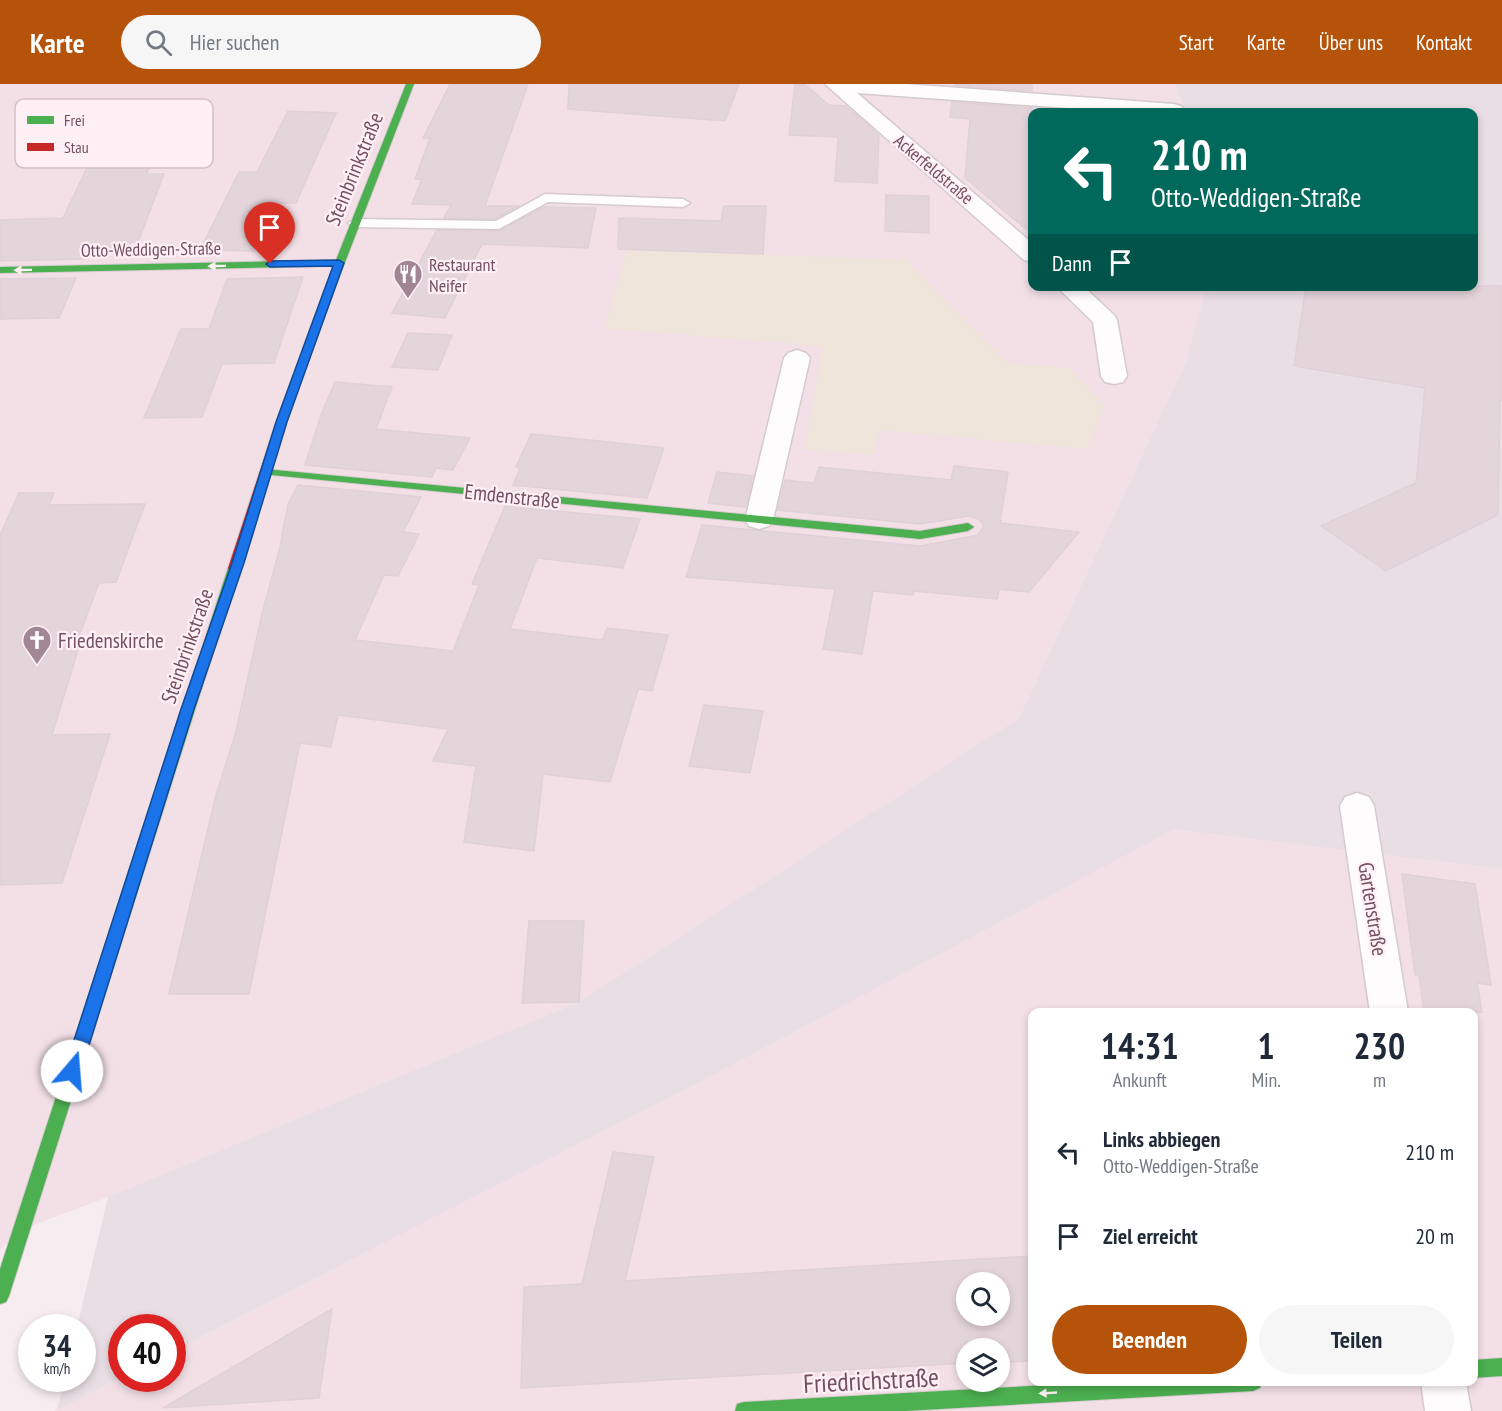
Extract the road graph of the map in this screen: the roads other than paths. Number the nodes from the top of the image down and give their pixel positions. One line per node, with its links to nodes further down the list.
1 (410, 84): 5 (street, Steinbrinkstraße)
2 (835, 85): 3 (street); 6 (street, Ackerfeldstraße)
3 (1147, 108)
4 (683, 203): 5 (lane)
5 (355, 223): 7 (street, Steinbrinkstraße)
6 (1028, 252)
7 (339, 263): 8 (street, Otto-Weddigen-Straße, one-way to 8); 12 (street, Steinbrinkstraße)
8 (0, 270)
9 (1074, 291): 11 (street)
10 (796, 358): 13 (street)
11 (1114, 376)
12 (265, 472): 13 (street, Emdenstraße); 17 (street, Steinbrinkstraße)
13 (759, 520): 14 (street, Emdenstraße)
14 (968, 528)
15 (1357, 806): 16 (street, Gartenstraße)
16 (1388, 1008)
17 (0, 1296)
18 (1502, 1367): 19 (street)
19 (1478, 1369)
20 (1183, 1386): 22 (street, Friedrichstraße, one-way to 22)
21 (1445, 1386): 23 (street)
22 (744, 1411)
23 (1448, 1411)

